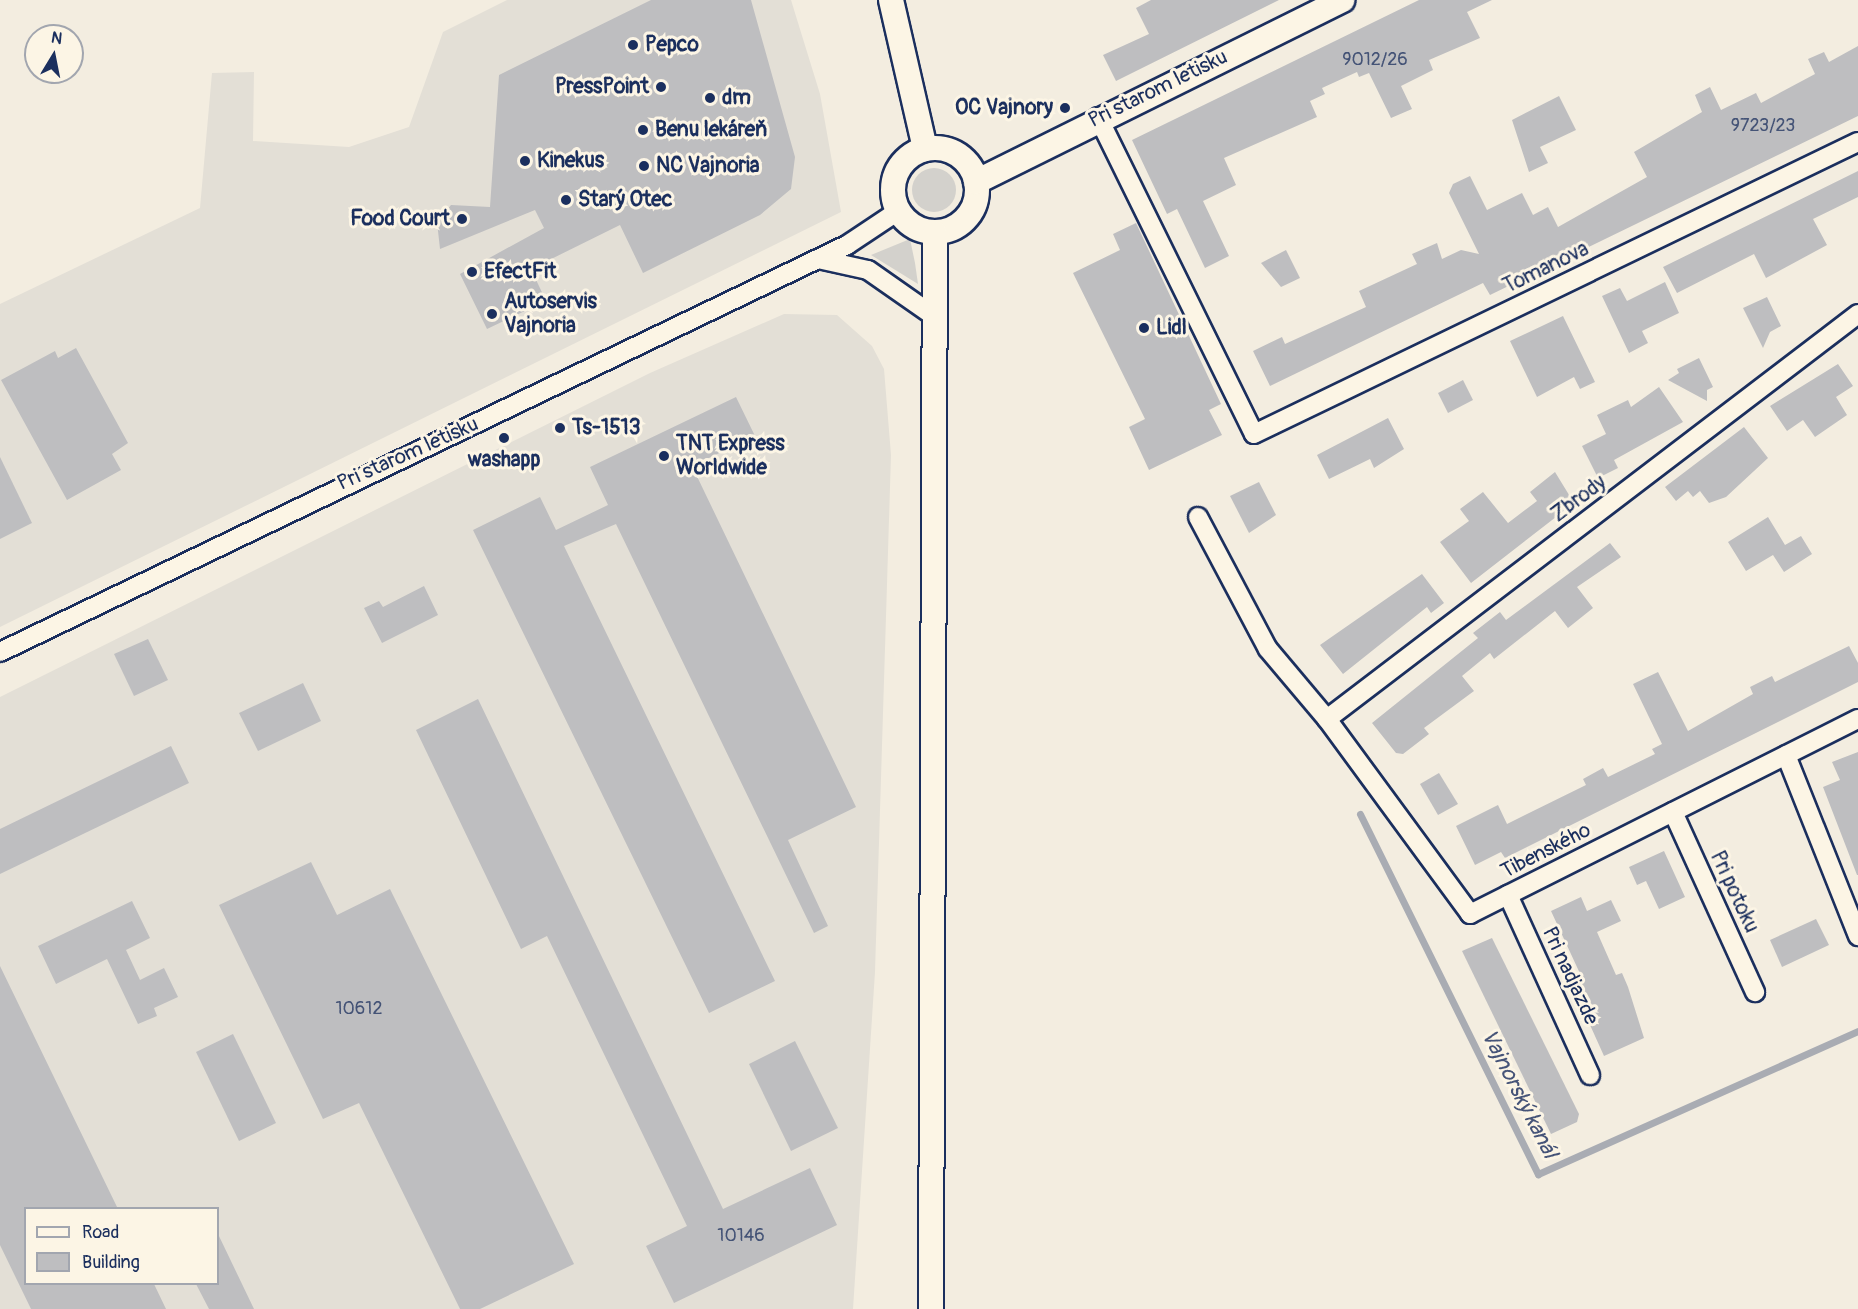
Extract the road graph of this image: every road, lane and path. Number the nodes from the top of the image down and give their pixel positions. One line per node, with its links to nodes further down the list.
1 (891, 0): 5 (main road)
2 (1342, 0): 3 (main road, Pri starom letisku)
3 (1098, 117): 4 (street, Tomanova); 6 (main road, Pri starom letisku)
4 (1858, 142)
5 (925, 149): 6 (main road); 7 (main road)
6 (976, 182): 8 (main road)
7 (898, 211): 8 (main road); 9 (street, Pri starom letisku)
8 (935, 233): 11 (main road)
9 (818, 259): 11 (street); 13 (street, Pri starom letisku)
10 (1858, 314): 14 (street, Zbrody)
11 (934, 316): 22 (main road)
12 (1198, 517): 14 (street)
13 (0, 652)
14 (1327, 719): 18 (street, Tibenského)
15 (1858, 719): 16 (street, Tibenského)
16 (1786, 755): 17 (street, Tibenského); 19 (street)
17 (1673, 812): 18 (street, Tibenského); 20 (street, Pri potoku)
18 (1508, 895): 21 (street, Pri nadjazde)
19 (1858, 936)
20 (1755, 992)
21 (1590, 1075)
22 (932, 1309)

